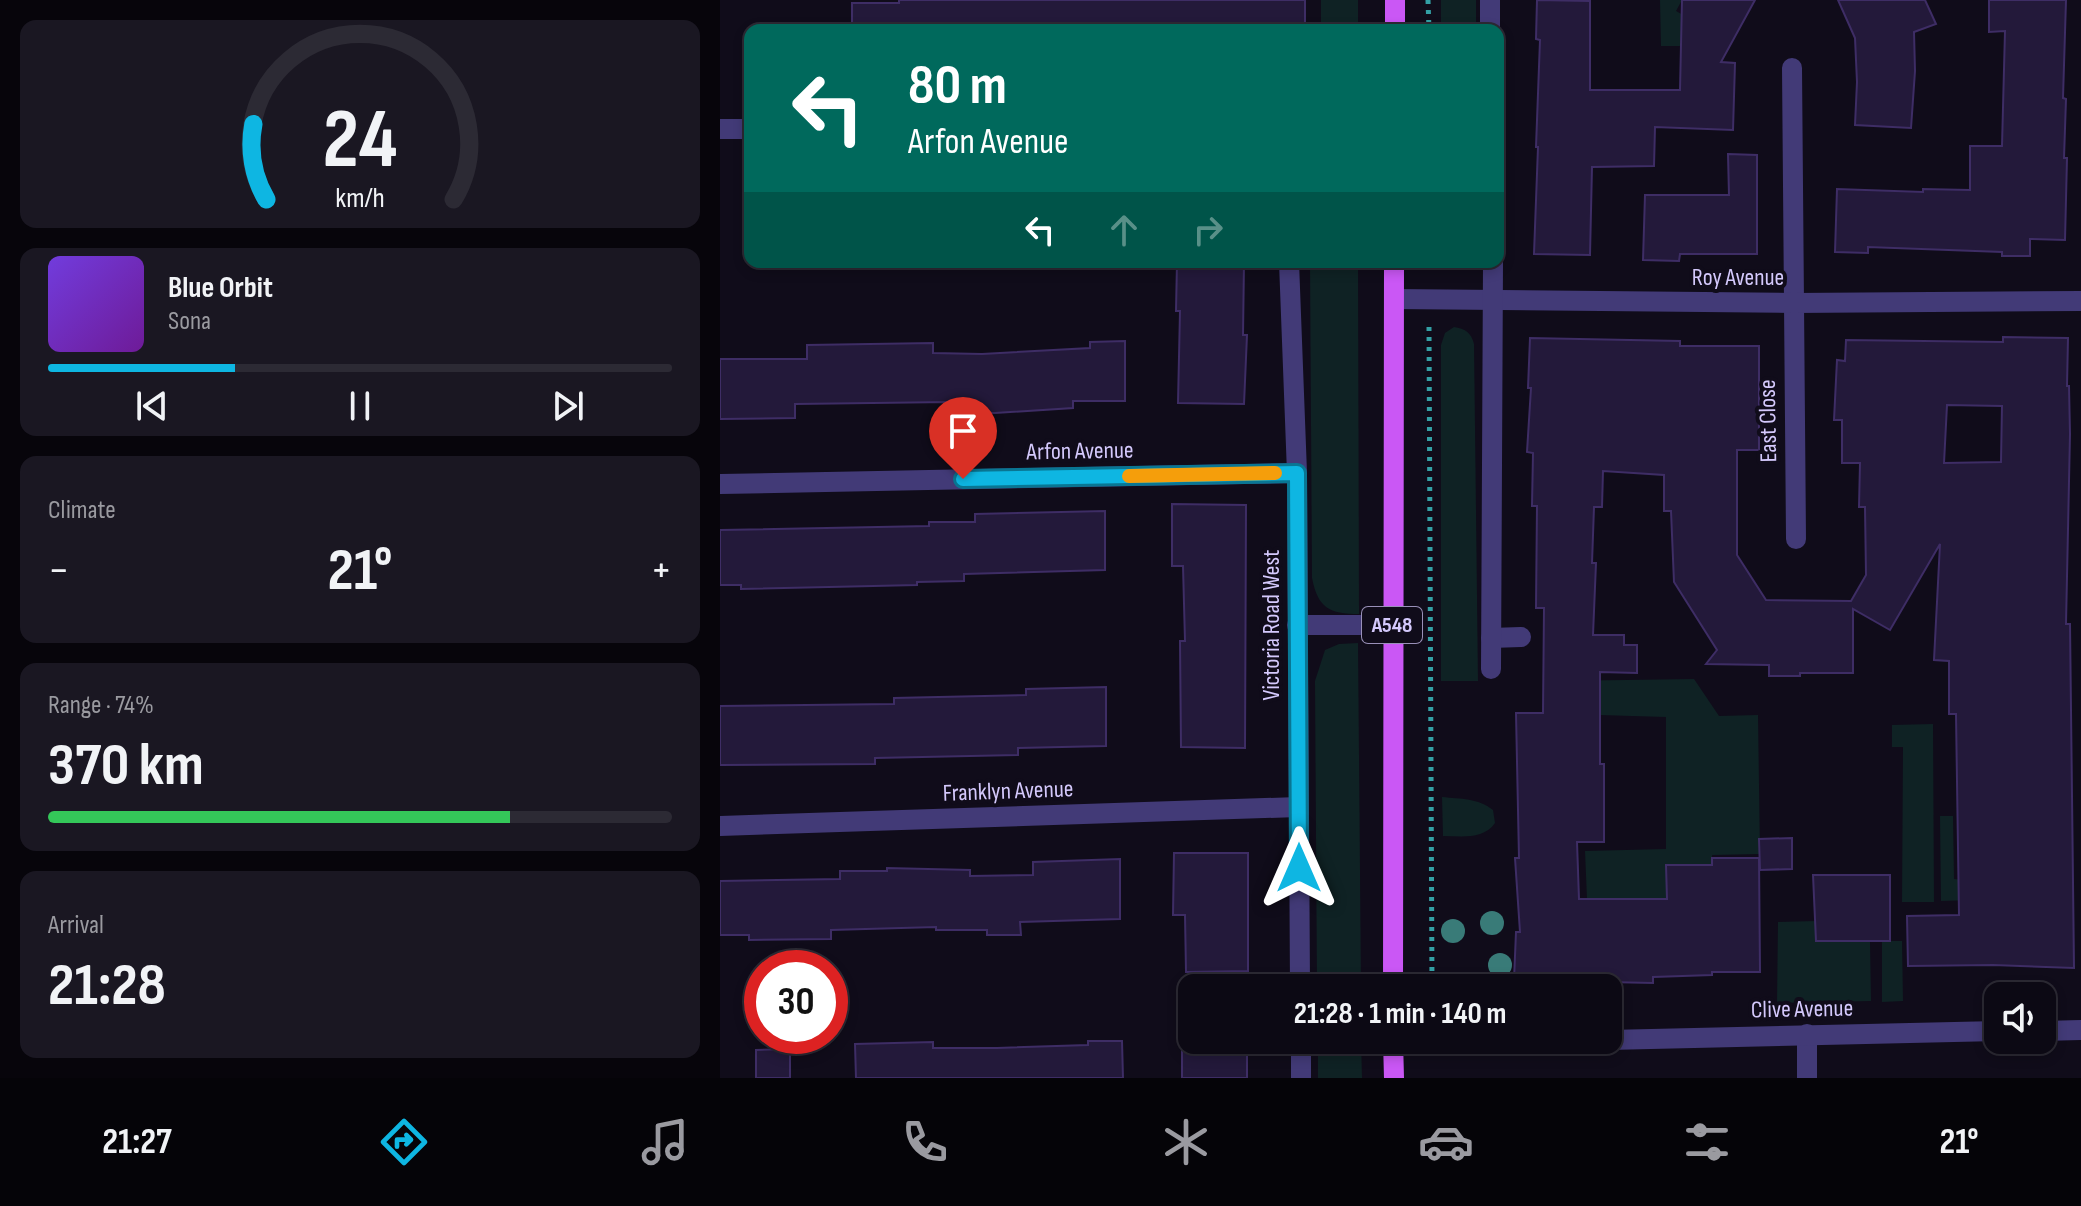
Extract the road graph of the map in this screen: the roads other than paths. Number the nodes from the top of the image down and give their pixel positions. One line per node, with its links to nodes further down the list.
1 (1395, 0): 3 (main road)
2 (1490, 0): 4 (street)
3 (1395, 24)
4 (1490, 24)
5 (1792, 68): 14 (street, East Close)
6 (720, 129): 7 (street)
7 (744, 129)
8 (1289, 268): 15 (street, Victoria Road West)
9 (1394, 268): 11 (main road, A548)
10 (1493, 268): 13 (street)
11 (1394, 299): 13 (street, Roy Avenue); 19 (main road, A548)
12 (2081, 301): 14 (street, Roy Avenue)
13 (1494, 302): 14 (street, Roy Avenue); 21 (street)
14 (1793, 303): 17 (street, East Close)
15 (1297, 473): 16 (street, Arfon Avenue); 18 (street, Victoria Road West)
16 (720, 484)
17 (1796, 539)
18 (1297, 625): 19 (street); 23 (street, Victoria Road West)
19 (1392, 625): 26 (main road, A548)
20 (1521, 637): 21 (street)
21 (1491, 638): 22 (street)
22 (1491, 669)
23 (1298, 807): 24 (street, Franklyn Avenue); 25 (street, Victoria Road West)
24 (720, 826)
25 (1300, 974)
26 (1393, 974)
27 (2081, 1030): 29 (street)
28 (1984, 1031): 30 (street, Clive Avenue)
29 (2056, 1031)
30 (1807, 1034): 31 (street, Clive Avenue); 36 (street)
31 (1622, 1040)
32 (1301, 1054): 34 (street)
33 (1393, 1054): 35 (main road)
34 (1301, 1078)
35 (1394, 1078)
36 (1807, 1078)

